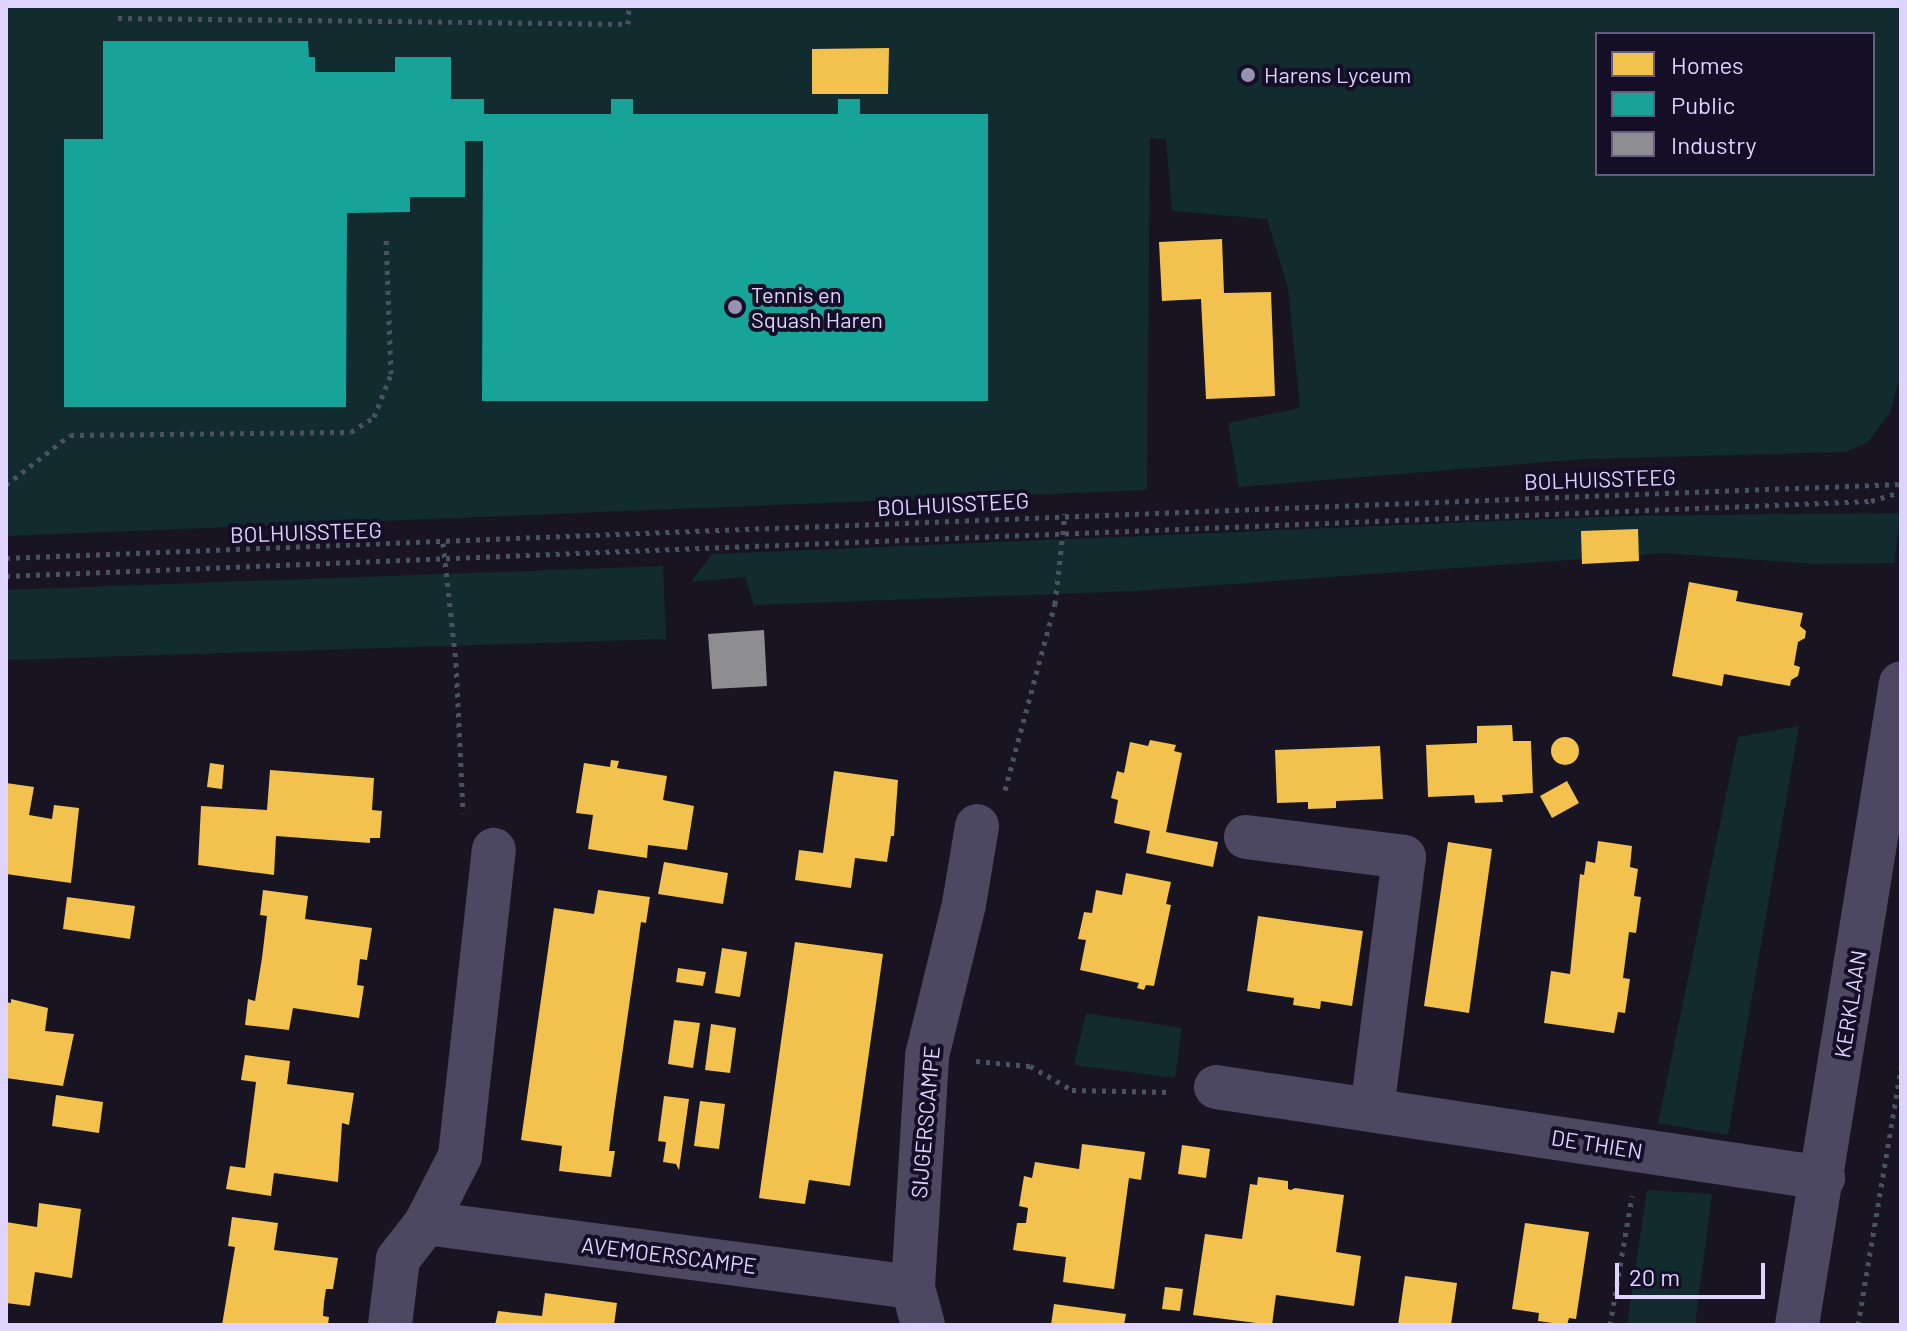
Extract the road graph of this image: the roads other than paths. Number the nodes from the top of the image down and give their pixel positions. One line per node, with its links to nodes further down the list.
1 (1901, 683): 7 (street, KERKLAAN)
2 (977, 826): 9 (street, SIJGERSCAMPE)
3 (1246, 837): 6 (street)
4 (494, 850): 8 (street)
5 (1216, 1087): 6 (street, DE THIEN)
6 (1372, 1109): 7 (street, DE THIEN)
7 (1823, 1178): 11 (street, KERKLAAN)
8 (426, 1223): 9 (street, AVEMOERSCAMPE); 10 (street)
9 (918, 1306)
10 (390, 1325)
11 (1797, 1325)

